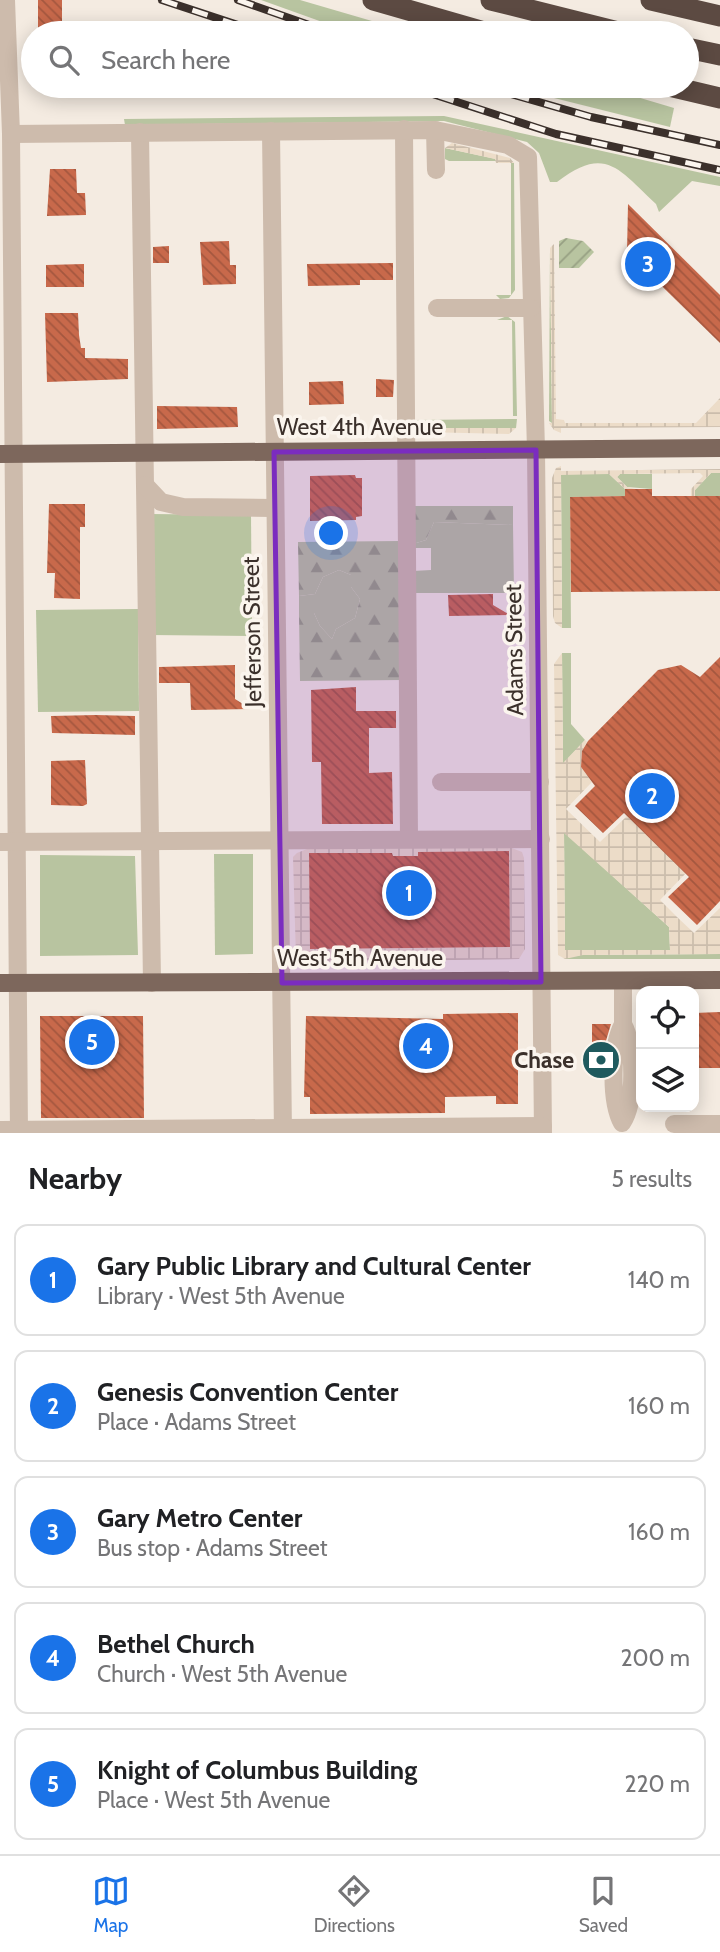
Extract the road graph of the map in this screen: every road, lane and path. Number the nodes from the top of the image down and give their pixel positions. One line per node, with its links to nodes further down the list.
1 (6, 0): 16 (street)
2 (373, 0): 6 (highway)
3 (491, 0): 7 (highway)
4 (651, 0): 5 (highway)
5 (720, 16)
6 (446, 21)
7 (574, 21)
8 (699, 51): 9 (highway)
9 (720, 55)
10 (699, 92): 11 (highway)
11 (720, 97)
12 (404, 129): 13 (street); 14 (street); 22 (street)
13 (435, 130): 17 (street); 19 (street, Adams Street)
14 (271, 131): 15 (street); 23 (street, Jefferson Street)
15 (141, 132): 16 (street); 24 (street)
16 (11, 134): 25 (street)
17 (436, 170)
18 (437, 308): 19 (street)
19 (531, 308): 21 (street, Adams Street)
20 (720, 448): 21 (main road, West 4th Avenue)
21 (536, 450): 22 (main road, West 4th Avenue); 29 (street, Adams Street)
22 (404, 451): 23 (main road, West 4th Avenue); 30 (street)
23 (274, 452): 24 (main road, West 4th Avenue); 27 (street, Jefferson Street)
24 (145, 453): 25 (main road, West 4th Avenue); 26 (street)
25 (7, 454): 33 (street)
26 (145, 485): 27 (street); 34 (street)
27 (274, 508): 32 (street, Jefferson Street)
28 (441, 782): 29 (street)
29 (540, 782): 31 (street, Adams Street)
30 (409, 839): 31 (street); 32 (street)
31 (541, 839): 38 (street, Adams Street)
32 (280, 840): 34 (street); 37 (street, Jefferson Street)
33 (8, 842): 34 (street); 39 (street)
34 (149, 842): 40 (street)
35 (720, 980): 41 (main road, West 5th Avenue)
36 (623, 981): 38 (main road, West 5th Avenue); 41 (main road, West 5th Avenue); 42 (street)
37 (282, 982): 38 (main road, West 5th Avenue); 40 (main road, West 5th Avenue); 48 (street, Jefferson Street)
38 (541, 982): 50 (street, Adams Street)
39 (9, 983): 40 (main road, West 5th Avenue); 51 (street)
40 (152, 983)
41 (671, 986)
42 (623, 1024): 43 (street); 44 (street)
43 (636, 1030)
44 (629, 1116)
45 (673, 1121): 46 (street)
46 (720, 1124)
47 (0, 1130): 51 (street)
48 (283, 1130): 49 (street); 52 (street)
49 (411, 1130): 50 (street)
50 (543, 1130)
51 (19, 1132): 52 (street)
52 (150, 1132)

